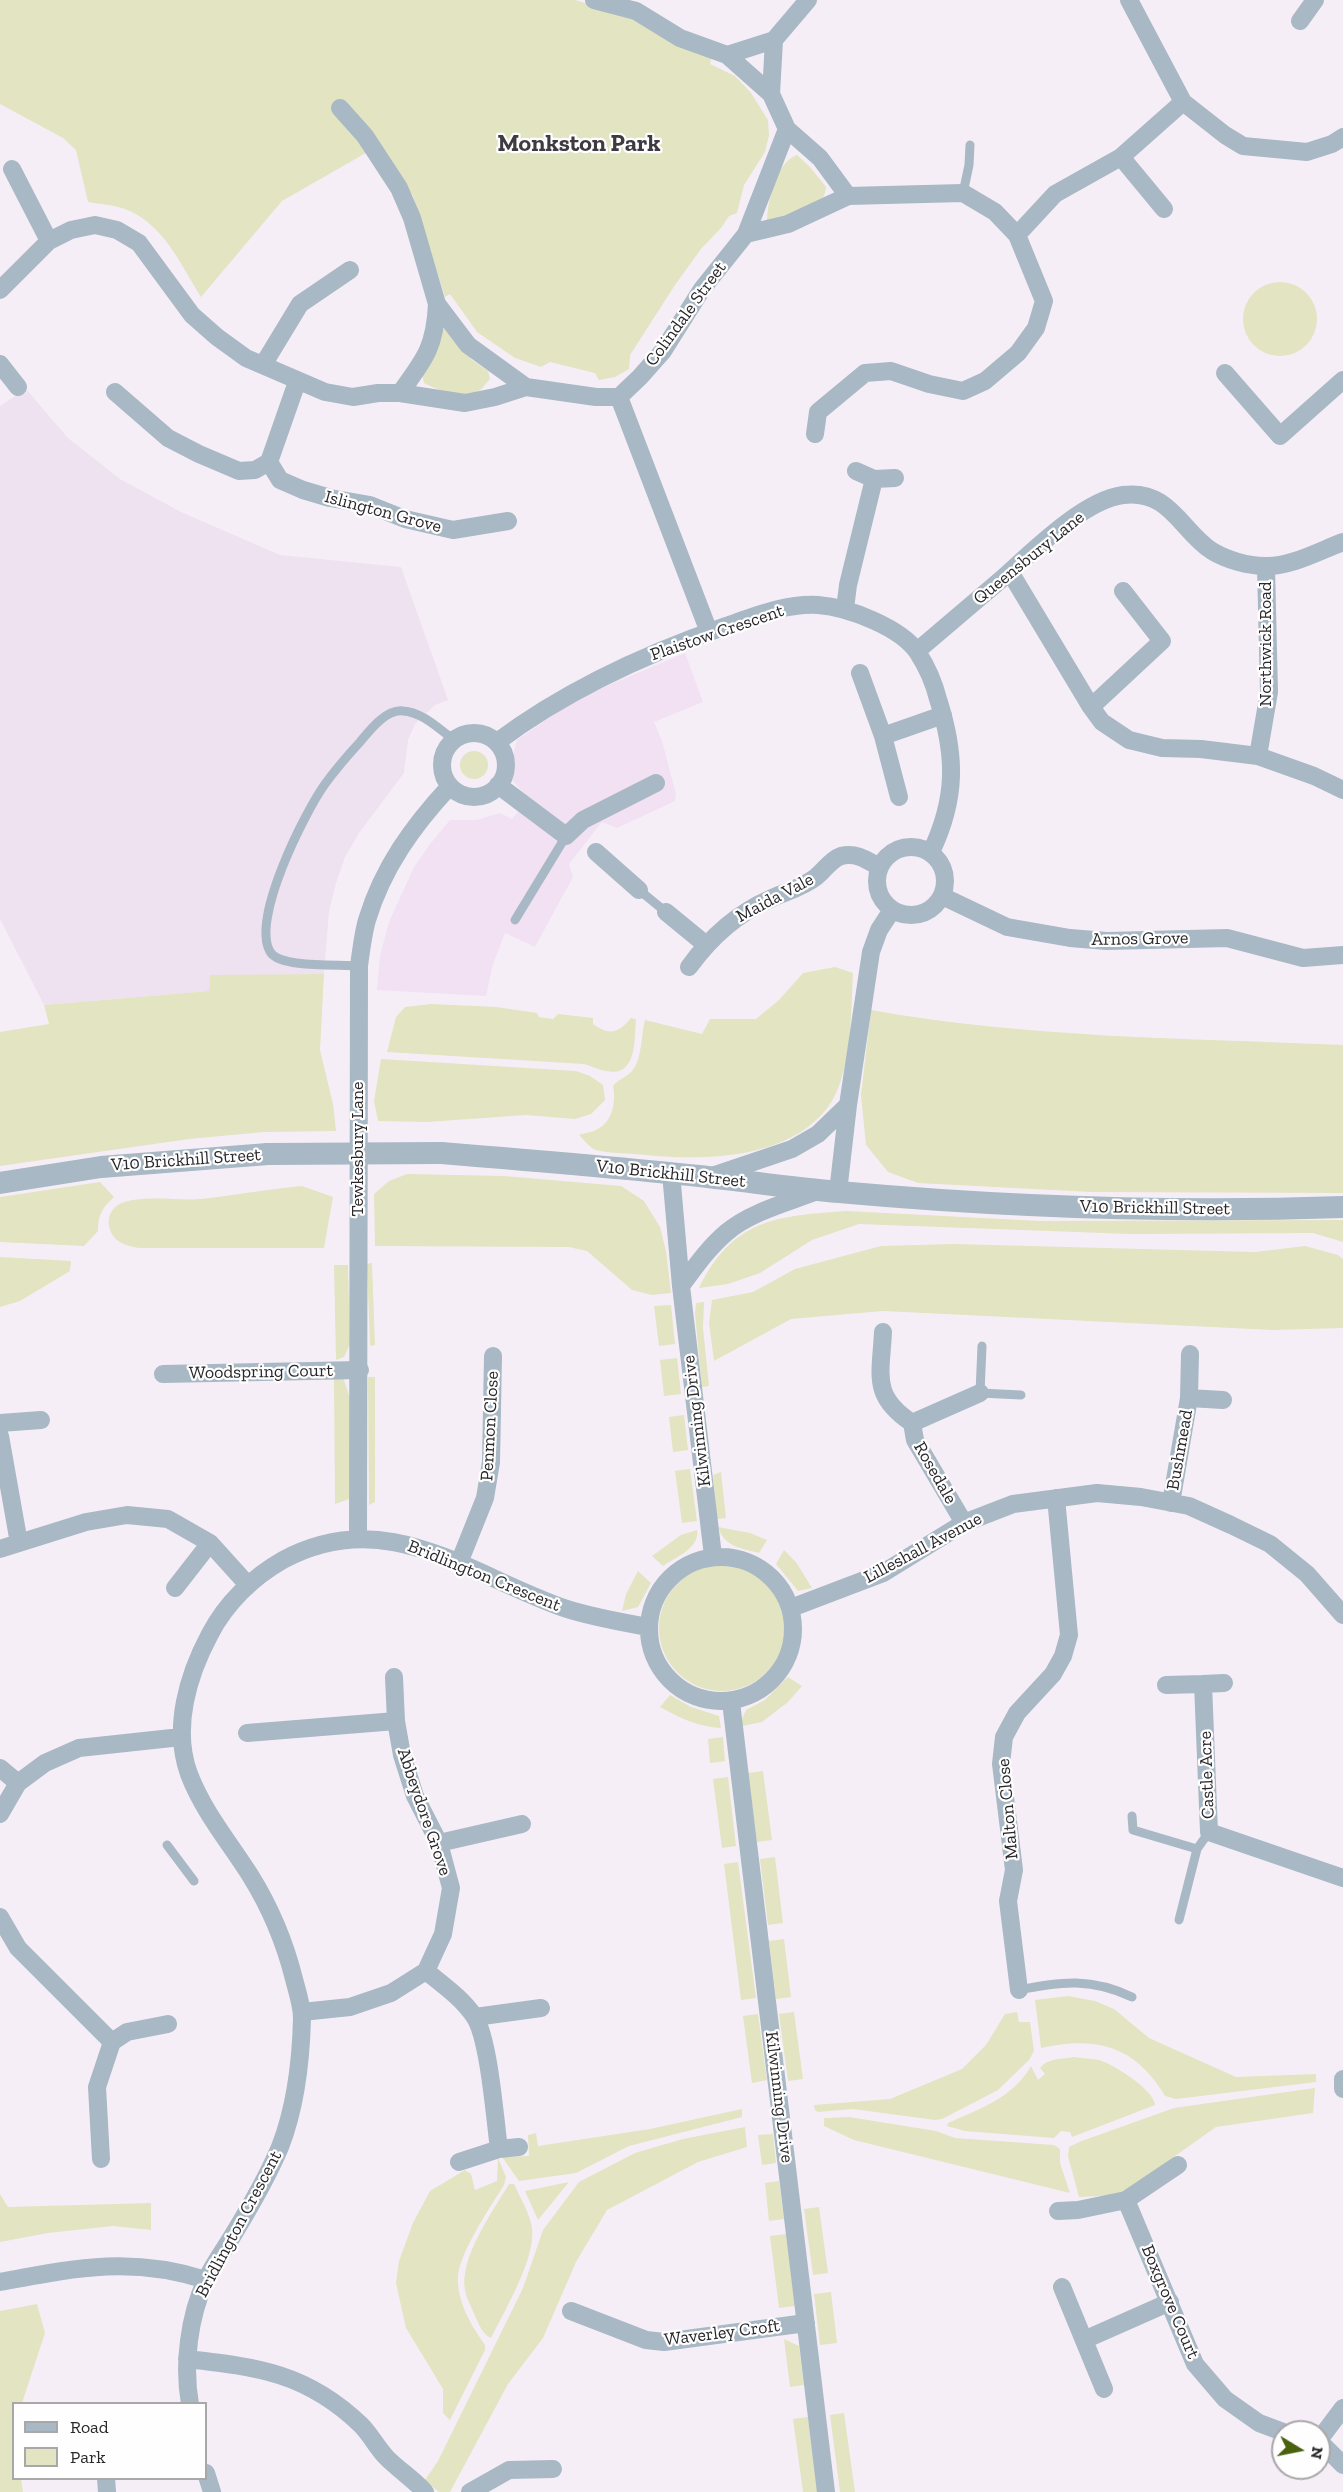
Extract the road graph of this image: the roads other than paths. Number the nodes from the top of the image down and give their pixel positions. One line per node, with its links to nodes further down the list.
1 (594, 0): 7 (street)
2 (808, 0): 6 (street)
3 (1130, 0): 9 (street)
4 (1315, 0): 5 (street)
5 (1300, 21)
6 (774, 39): 7 (street); 8 (street)
7 (727, 55): 8 (street)
8 (771, 93): 11 (street)
9 (1183, 102): 13 (street); 14 (street)
10 (340, 108): 24 (street)
11 (787, 129): 17 (street); 19 (street, Colindale Street)
12 (970, 145): 16 (lane)
13 (1339, 146)
14 (1121, 157): 18 (street); 20 (street)
15 (12, 169): 21 (street)
16 (963, 193): 17 (street); 20 (street)
17 (848, 196): 19 (street)
18 (1164, 208)
19 (746, 234): 34 (street, Colindale Street)
20 (1017, 235): 35 (street)
21 (49, 241): 23 (street); 26 (street)
22 (350, 270): 26 (street)
23 (0, 290)
24 (437, 304): 31 (street); 33 (street)
25 (0, 364): 30 (street)
26 (263, 365): 29 (street)
27 (1225, 373): 28 (street)
28 (1343, 380)
29 (297, 382): 33 (street); 36 (street)
30 (18, 387)
31 (526, 387): 33 (street); 34 (street)
32 (115, 392): 36 (street)
33 (400, 393)
34 (619, 397): 46 (street)
35 (814, 434)
36 (269, 462): 40 (street, Islington Grove)
37 (856, 471): 39 (street)
38 (895, 478): 39 (street)
39 (874, 479): 45 (street)
40 (508, 521)
41 (1343, 542): 42 (street, Queensbury Lane)
42 (1266, 567): 43 (street, Queensbury Lane); 54 (street, Northwick Road)
43 (1010, 572): 47 (street, Queensbury Lane); 49 (street)
44 (1123, 591): 49 (street)
45 (845, 609): 46 (street, Plaistow Crescent); 47 (street, Plaistow Crescent)
46 (709, 632): 53 (street, Plaistow Crescent)
47 (917, 651): 50 (street, Plaistow Crescent)
48 (860, 673): 51 (street)
49 (1091, 707): 54 (street)
50 (943, 715): 51 (street); 62 (street, Plaistow Crescent)
51 (883, 736): 59 (street)
52 (454, 740): 53 (street); 57 (street); 71 (lane)
53 (497, 742): 56 (street)
54 (1258, 756): 58 (street)
55 (656, 783): 60 (street)
56 (498, 785): 57 (street); 60 (street)
57 (450, 786): 71 (street, Tewkesbury Lane)
58 (1343, 790)
59 (899, 797)
60 (566, 836): 68 (lane)
61 (596, 852): 64 (street)
62 (931, 852): 63 (street); 65 (street)
63 (879, 867): 66 (street); 69 (street, Maida Vale)
64 (639, 890): 67 (lane)
65 (942, 896): 66 (street); 70 (street, Arnos Grove)
66 (892, 910): 73 (street)
67 (666, 912): 69 (street)
68 (515, 920)
69 (705, 944): 72 (street, Maida Vale)
70 (1343, 955)
71 (359, 966): 84 (street, Tewkesbury Lane)
72 (689, 967)
73 (848, 1105): 75 (street); 77 (street)
74 (671, 1173): 75 (street, V10 Brickhill Street); 76 (street, V10 Brickhill Street, bridge); 79 (street, Kilwinning Drive)
75 (708, 1177): 77 (street, V10 Brickhill Street)
76 (0, 1183)
77 (829, 1191): 78 (street, V10 Brickhill Street); 79 (street)
78 (1343, 1207)
79 (681, 1286): 101 (street, Kilwinning Drive)
80 (884, 1332): 92 (street, Rosedale)
81 (982, 1346): 86 (lane)
82 (1190, 1354): 88 (street, Bushmead)
83 (493, 1356): 102 (street, Penmon Close)
84 (360, 1370): 85 (street, Woodspring Court); 97 (street, Tewkesbury Lane)
85 (163, 1374)
86 (980, 1393): 87 (lane); 92 (street, Rosedale)
87 (1021, 1395)
88 (1189, 1398): 89 (street, Bushmead); 95 (street, Bushmead)
89 (1222, 1400)
90 (40, 1420): 91 (street)
91 (0, 1423)
92 (912, 1423): 96 (street, Rosedale)
93 (0, 1436): 98 (street)
94 (1056, 1498): 95 (street, Lilleshall Avenue); 96 (street, Lilleshall Avenue); 130 (street, Malton Close)
95 (1171, 1503): 106 (street, Lilleshall Avenue)
96 (964, 1523): 105 (street, Lilleshall Avenue)
97 (358, 1538): 102 (street, Bridlington Crescent); 103 (street, Bridlington Crescent)
98 (19, 1543): 99 (street); 100 (street)
99 (210, 1543): 103 (street); 104 (street)
100 (0, 1549)
101 (713, 1556): 105 (street); 107 (street)
102 (459, 1563): 107 (street, Bridlington Crescent)
103 (248, 1585): 115 (street, Bridlington Crescent)
104 (175, 1588)
105 (791, 1608): 112 (street)
106 (1343, 1614)
107 (648, 1627): 112 (street)
108 (394, 1677): 113 (street, Abbeydore Grove)
109 (1224, 1683): 110 (street)
110 (1203, 1684): 111 (street); 121 (street, Castle Acre)
111 (1166, 1685)
112 (731, 1702): 151 (street, Kilwinning Drive)
113 (396, 1721): 114 (street); 122 (street, Abbeydore Grove)
114 (247, 1733)
115 (181, 1737): 117 (street); 133 (street, Bridlington Crescent)
116 (0, 1768): 117 (street)
117 (18, 1783): 118 (street)
118 (0, 1814)
119 (1132, 1816): 124 (lane)
120 (522, 1824): 122 (street)
121 (1209, 1832): 124 (lane); 125 (street, Castle Acre)
122 (438, 1843): 129 (street, Abbeydore Grove)
123 (167, 1845): 126 (lane)
124 (1197, 1849): 128 (lane)
125 (1343, 1878)
126 (194, 1881)
127 (0, 1917): 136 (street)
128 (1179, 1920)
129 (426, 1971): 133 (street); 134 (street)
130 (1019, 1990): 131 (lane, Malton Close)
131 (1132, 1997)
132 (542, 2008): 134 (street)
133 (302, 2012): 146 (street, Bridlington Crescent)
134 (476, 2017): 140 (street)
135 (168, 2024): 136 (street)
136 (112, 2042): 141 (street)
137 (1343, 2079): 138 (street)
138 (1343, 2089)
139 (519, 2147): 140 (street)
140 (499, 2149): 142 (street)
141 (100, 2159)
142 (459, 2162)
143 (1178, 2165): 144 (street)
144 (1126, 2200): 145 (street); 149 (street, Boxgrove Court)
145 (1058, 2211)
146 (206, 2280): 147 (street); 153 (street, Bridlington Crescent)
147 (0, 2282)
148 (1062, 2287): 152 (street)
149 (1170, 2302): 152 (street); 158 (street, Boxgrove Court)
150 (571, 2312): 151 (street, Waverley Croft)
151 (806, 2323): 166 (street, Kilwinning Drive)
152 (1084, 2340): 154 (street)
153 (187, 2359): 155 (street, Bridlington Crescent); 164 (street)
154 (1104, 2389)
155 (190, 2402)
156 (1343, 2408): 157 (street)
157 (1331, 2424)
158 (1271, 2428)
159 (1331, 2453): 160 (street)
160 (1343, 2465)
161 (553, 2469): 165 (street)
162 (207, 2476): 163 (street)
163 (212, 2492)
164 (425, 2492)
165 (470, 2492)
166 (826, 2492)

